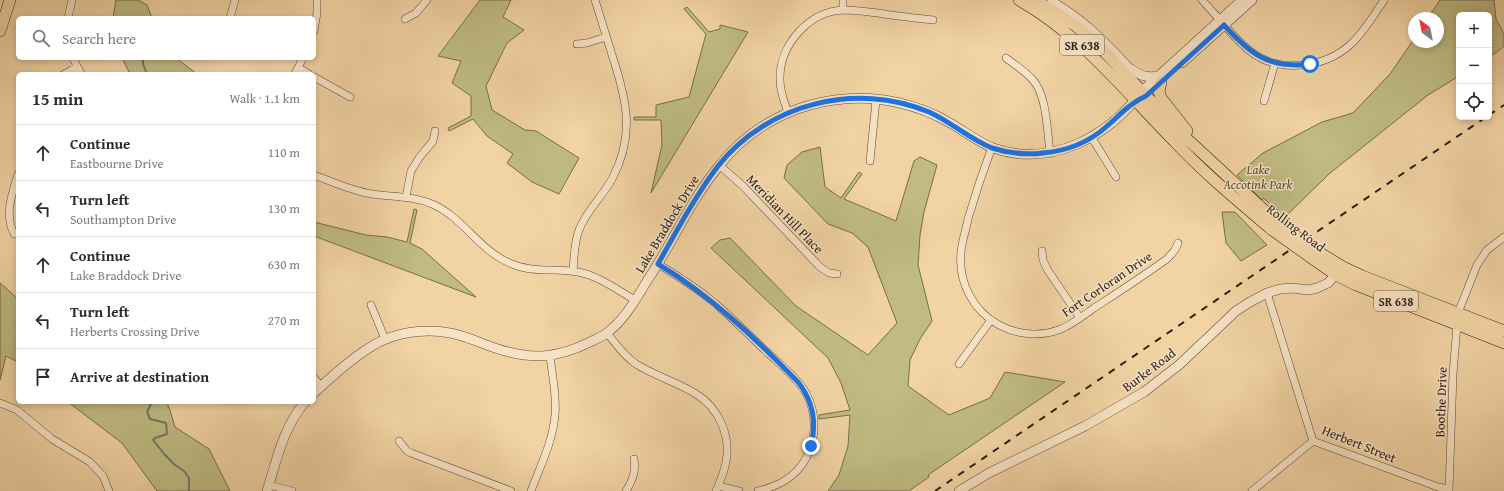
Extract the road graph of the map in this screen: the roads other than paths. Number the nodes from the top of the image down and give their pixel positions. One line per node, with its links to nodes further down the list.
1 (10, 0): 22 (main road)
2 (72, 0): 16 (street)
3 (235, 0): 17 (street)
4 (317, 0): 18 (street)
5 (427, 0): 19 (street)
6 (595, 0): 23 (street)
7 (843, 0): 15 (street)
8 (1019, 0): 39 (main road, Rolling Road / SR 638)
9 (1036, 0): 36 (main road, Rolling Road / SR 638)
10 (1051, 0): 30 (street, Rolling Road)
11 (1202, 0): 21 (street)
12 (1242, 0): 21 (street)
13 (1252, 0): 21 (street)
14 (1384, 0): 28 (street)
15 (843, 10): 20 (street); 41 (street)
16 (68, 16)
17 (231, 16)
18 (316, 19)
19 (404, 19)
20 (933, 20)
21 (1222, 23): 28 (street); 35 (street, Lake Braddock Drive)
22 (0, 31)
23 (606, 36): 24 (street); 60 (street)
24 (576, 44)
25 (1006, 58): 45 (street)
26 (74, 60): 29 (street)
27 (303, 60): 31 (street)
28 (1275, 63): 40 (street)
29 (77, 66): 32 (street); 33 (street)
30 (1131, 69): 35 (street); 36 (street, Rolling Road)
31 (297, 71)
32 (67, 72)
33 (80, 72)
34 (316, 78): 37 (street)
35 (1160, 79): 36 (street, Lake Braddock Drive); 47 (main road)
36 (1144, 94): 39 (street, Lake Braddock Drive); 47 (main road, Rolling Road / SR 638)
37 (350, 97)
38 (876, 100): 41 (street, Lake Braddock Drive); 44 (street, Lake Braddock Drive); 46 (street)
39 (1135, 101): 43 (street, Lake Braddock Drive); 53 (main road, Rolling Road / SR 638)
40 (1264, 101)
41 (788, 112): 48 (street, Lake Braddock Drive)
42 (435, 131): 52 (street)
43 (1092, 138): 45 (street, Lake Braddock Drive); 50 (street)
44 (992, 147): 45 (street, Lake Braddock Drive); 67 (street, Fort Corloran Drive)
45 (1050, 152)
46 (870, 161)
47 (1212, 163): 53 (main road, Rolling Road / SR 638)
48 (719, 166): 58 (street, Lake Braddock Drive); 61 (street, Meridian Hill Place)
49 (316, 176): 52 (street)
50 (1116, 177)
51 (16, 180): 54 (street)
52 (406, 197): 60 (street)
53 (1275, 227): 59 (main road, Rolling Road / SR 638, bridge)
54 (14, 234)
55 (1504, 237): 65 (street, Boothe Drive)
56 (1178, 243): 66 (street, Fort Corloran Drive)
57 (1042, 251): 66 (street)
58 (658, 264): 63 (street, Lake Braddock Drive); 92 (street)
59 (1340, 271): 62 (street, Burke Road); 65 (main road, Rolling Road / SR 638); 68 (main road, Rolling Road / SR 638)
60 (573, 272): 63 (street)
61 (837, 274)
62 (1267, 293): 81 (street, Herbert Street); 93 (street, Burke Road)
63 (635, 300): 70 (street, Lake Braddock Drive)
64 (371, 305): 71 (street)
65 (1458, 313): 68 (street, Boothe Drive); 69 (main road, Rolling Road / SR 638)
66 (1080, 318): 67 (street, Fort Corloran Drive)
67 (991, 320): 74 (street)
68 (1456, 325): 72 (main road, Rolling Road / SR 638); 85 (street, Boothe Drive)
69 (1504, 331)
70 (607, 333): 73 (street, Lake Braddock Drive); 84 (street)
71 (385, 339): 73 (street, Lake Braddock Drive); 76 (street, Lake Braddock Drive)
72 (1504, 343)
73 (550, 356): 89 (street)
74 (959, 364)
75 (316, 380): 76 (street)
76 (321, 386): 77 (street, Lake Braddock Drive)
77 (316, 391)
78 (0, 403): 86 (street)
79 (303, 404): 83 (street)
80 (399, 441): 88 (street)
81 (1313, 441): 85 (street, Herbert Street); 94 (street)
82 (634, 458): 90 (street)
83 (268, 488): 87 (street)
84 (717, 489): 91 (street)
85 (1449, 490)
86 (109, 491)
87 (292, 491)
88 (512, 491)
89 (531, 491)
90 (626, 491)
91 (739, 491)
92 (758, 491)
93 (959, 491)
94 (1252, 491)

